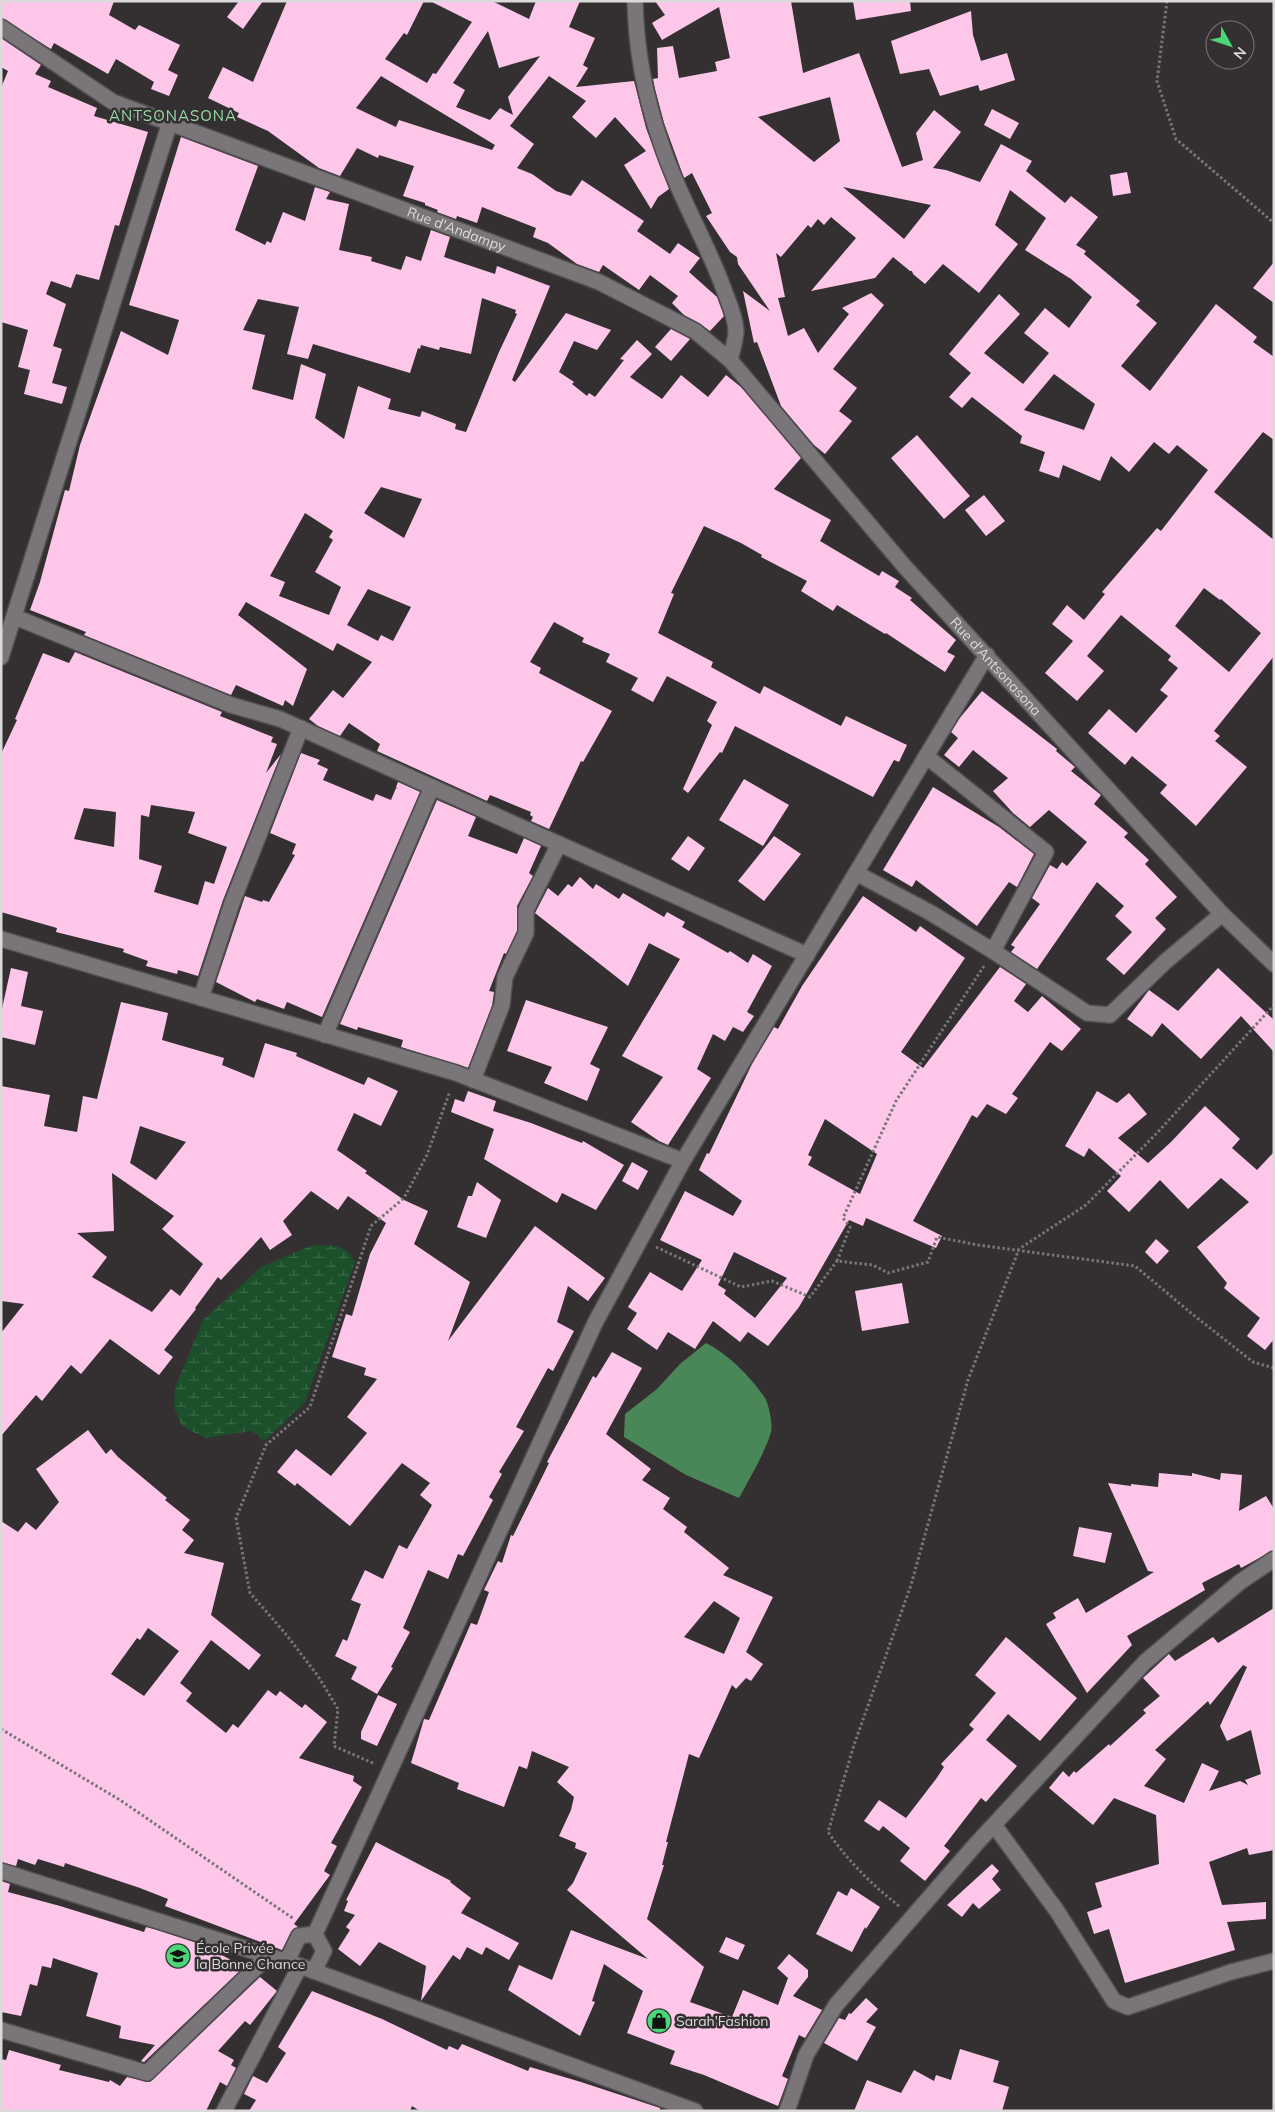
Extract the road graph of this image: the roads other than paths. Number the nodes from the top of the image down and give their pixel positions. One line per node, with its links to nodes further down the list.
1 (635, 1): 4 (street)
2 (1, 28): 3 (street, Rue d'Andampy)
3 (170, 122): 4 (street, Rue d'Andampy); 5 (street)
4 (730, 360): 6 (street, Rue d'Antsonasona)
5 (15, 617): 7 (street); 8 (street)
6 (987, 655): 9 (street); 13 (street, Rue d'Antsonasona)
7 (1, 656)
8 (301, 728): 10 (street); 18 (street)
9 (926, 756): 12 (street); 15 (street)
10 (432, 787): 11 (street); 19 (street)
11 (558, 844): 16 (street); 20 (street)
12 (856, 873): 15 (street); 16 (street)
13 (1222, 914): 15 (street); 17 (street, Rue d'Antsonasona)
14 (1, 939): 18 (street)
15 (993, 950)
16 (807, 955): 21 (street)
17 (1274, 964)
18 (201, 998): 19 (street)
19 (325, 1035): 20 (street)
20 (473, 1080): 21 (street)
21 (683, 1161): 25 (street)
22 (1274, 1559): 23 (street)
23 (994, 1825): 27 (street); 32 (street)
24 (1, 1871): 26 (street)
25 (315, 1934): 28 (street); 28 (street)
26 (268, 1956): 28 (street); 29 (street)
27 (1274, 1961)
28 (300, 1966): 30 (street); 31 (street)
29 (1, 2030)
30 (224, 2111)
31 (695, 2111)
32 (787, 2111)

